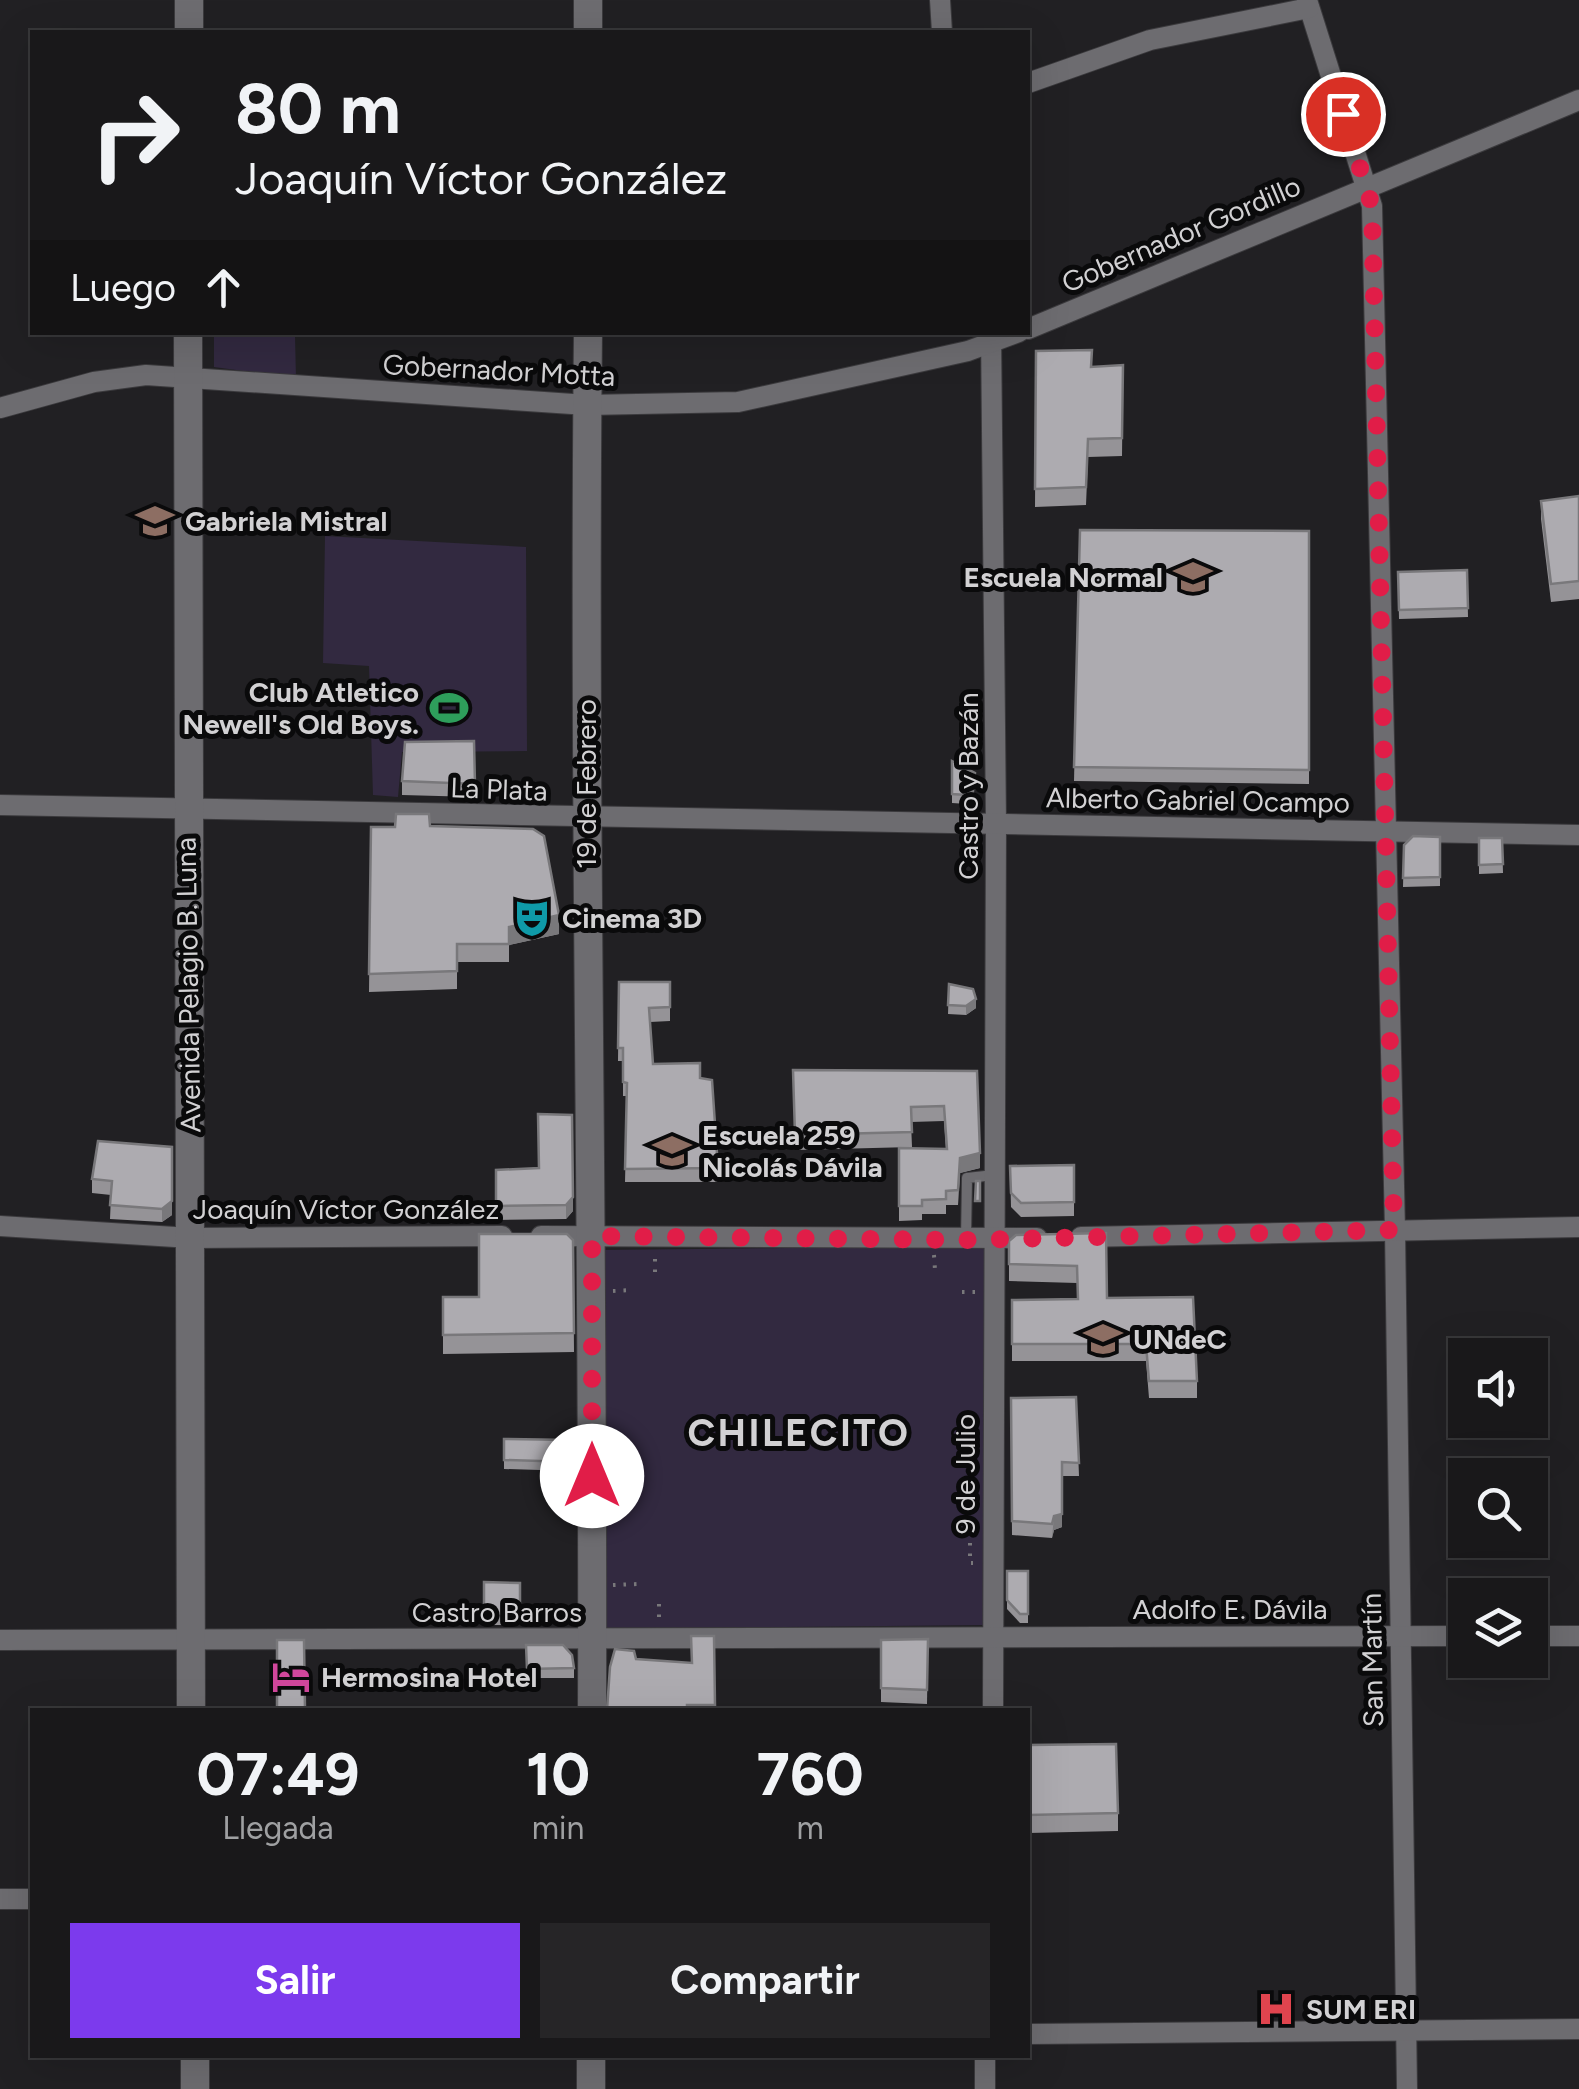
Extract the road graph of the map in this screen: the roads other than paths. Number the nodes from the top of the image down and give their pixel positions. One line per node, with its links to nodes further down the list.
1 (189, 0): 5 (main road)
2 (588, 0): 6 (main road)
3 (940, 0): 7 (street)
4 (1308, 4): 8 (street); 10 (street, San Martín)
5 (189, 30)
6 (588, 30)
7 (942, 30)
8 (1030, 82)
9 (1579, 100): 10 (street, Gobernador Gordillo)
10 (1366, 186): 11 (street, Gobernador Gordillo); 22 (street, San Martín)
11 (1030, 328)
12 (188, 335): 15 (main road, Avenida Pelagio B. Luna)
13 (588, 335): 16 (main road, 19 de Febrero)
14 (992, 338): 16 (street, Gobernador Motta); 21 (street, Castro y Bazán)
15 (188, 378): 16 (street, Gobernador Motta); 17 (street, Gobernador Motta); 19 (main road, Avenida Pelagio B. Luna)
16 (587, 405): 20 (main road, 19 de Febrero)
17 (0, 408)
18 (0, 805): 19 (street, La Plata)
19 (186, 808): 20 (street, La Plata); 29 (main road, Avenida Pelagio B. Luna)
20 (585, 819): 21 (street, La Plata); 28 (main road, 19 de Febrero)
21 (996, 824): 22 (street, Alberto Gabriel Ocampo); 24 (street, Castro y Bazán)
22 (1385, 831): 23 (street, Alberto Gabriel Ocampo); 27 (street, San Martín)
23 (1579, 835)
24 (994, 1175): 30 (street, Castro y Bazán); 31 (lane)
25 (0, 1226): 29 (street, Joaquín Víctor González)
26 (1579, 1226): 27 (street, Joaquín Víctor González)
27 (1394, 1230): 30 (street, Joaquín Víctor González); 36 (street, San Martín)
28 (592, 1236): 29 (street, Joaquín Víctor González); 31 (street, Joaquín Víctor González); 39 (main road, 19 de Febrero)
29 (191, 1238): 37 (main road, Avenida Pelagio B. Luna)
30 (992, 1239): 31 (street, Joaquín Víctor González); 32 (street, 9 de Julio)
31 (966, 1240)
32 (994, 1635): 36 (street, Adolfo E. Dávila); 39 (street, Castro Barros); 42 (street, 9 de Julio)
33 (1448, 1636): 36 (street, Adolfo E. Dávila)
34 (1548, 1636): 35 (street)
35 (1579, 1636)
36 (1399, 1637): 46 (street, San Martín)
37 (190, 1638): 38 (street, Castro Barros); 39 (street, Castro Barros); 40 (main road, Avenida Pelagio B. Luna)
38 (0, 1640)
39 (592, 1640): 41 (main road, 19 de Febrero)
40 (191, 1708)
41 (592, 1708)
42 (992, 1708)
43 (0, 1900): 44 (street)
44 (30, 1900)
45 (1579, 2029): 46 (street)
46 (1405, 2031): 47 (street); 54 (street, San Martín)
47 (1030, 2034)
48 (195, 2058): 51 (main road)
49 (590, 2058): 52 (main road)
50 (986, 2058): 53 (street)
51 (194, 2089)
52 (591, 2089)
53 (985, 2089)
54 (1407, 2089)

